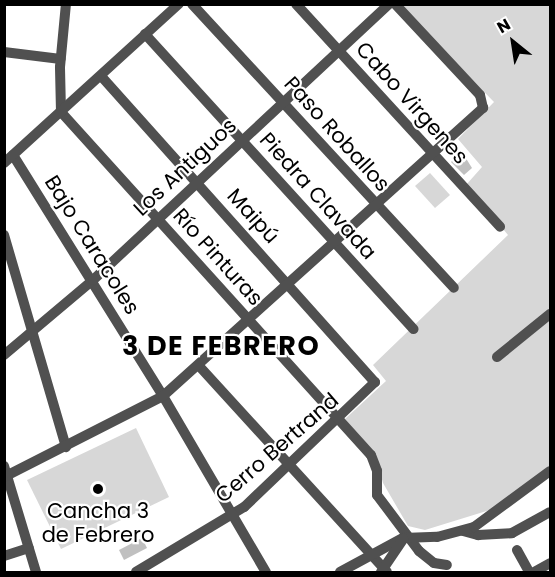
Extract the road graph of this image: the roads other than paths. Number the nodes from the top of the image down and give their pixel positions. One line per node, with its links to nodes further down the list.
1 (66, 4): 11 (street)
2 (74, 4): 13 (street)
3 (179, 4): 8 (street)
4 (192, 4): 14 (street, Paso Roballos)
5 (296, 4): 10 (street, Cabo Virgenes)
6 (389, 4): 10 (street, Los Antiguos)
7 (395, 4): 17 (street)
8 (145, 34): 12 (street); 16 (street, Piedra Clavada)
9 (4, 52): 11 (street)
10 (339, 52): 14 (street, Los Antiguos); 17 (street, Cabo Virgenes)
11 (61, 59): 13 (street)
12 (101, 76): 15 (street); 19 (street, Maipú)
13 (62, 82): 15 (street)
14 (282, 104): 16 (street, Los Antiguos); 20 (street, Paso Roballos)
15 (61, 112): 18 (street); 21 (street, Río Pinturas)
16 (242, 140): 19 (street, Los Antiguos); 24 (street, Piedra Clavada)
17 (433, 155): 20 (street); 22 (street, Cabo Virgenes)
18 (7, 159): 25 (street, Bajo Caracoles)
19 (197, 183): 21 (street, Los Antiguos); 26 (street, Maipú)
20 (376, 206): 24 (street); 27 (street, Paso Roballos)
21 (158, 219): 25 (street, Los Antiguos); 29 (street, Río Pinturas)
22 (500, 227)
23 (4, 235): 31 (street)
24 (334, 244): 26 (street); 30 (street, Piedra Clavada)
25 (93, 280): 31 (street, Los Antiguos); 36 (street, Bajo Caracoles)
26 (289, 285): 29 (street); 35 (street, Maipú)
27 (454, 288)
28 (550, 314): 33 (street)
29 (250, 321): 34 (street); 37 (street, Río Pinturas)
30 (413, 330)
31 (34, 333): 32 (street, Los Antiguos); 38 (street)
32 (4, 355)
33 (497, 357)
34 (200, 367): 36 (street); 39 (street)
35 (375, 382): 37 (street, Cerro Bertrand)
36 (163, 396): 38 (street); 43 (street, Bajo Caracoles)
37 (339, 420): 39 (street, Cerro Bertrand); 45 (street, Río Pinturas)
38 (66, 447): 41 (street)
39 (290, 466): 43 (street, Cerro Bertrand); 48 (street)
40 (550, 471): 44 (street)
41 (6, 473): 46 (street)
42 (550, 512): 44 (street)
43 (233, 514): 54 (street, Cerro Bertrand); 55 (street, Bajo Caracoles)
44 (463, 531): 45 (street)
45 (406, 537): 48 (street); 51 (street, Río Pinturas); 52 (street)
46 (29, 548): 49 (street); 53 (street)
47 (517, 550): 57 (street)
48 (371, 555): 52 (street); 56 (street)
49 (4, 556)
50 (550, 563): 58 (street)
51 (447, 565)
52 (384, 572)
53 (36, 573)
54 (136, 573)
55 (266, 573)
56 (340, 573)
57 (529, 573)
58 (534, 573)

